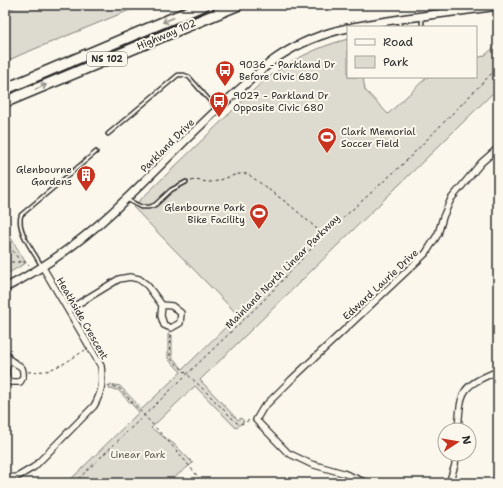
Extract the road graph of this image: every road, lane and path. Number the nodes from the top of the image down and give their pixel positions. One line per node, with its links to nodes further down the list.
1 (204, 5): 10 (highway, Highway 102 / NS 102, one-way to 10)
2 (238, 5): 11 (highway, Highway 102 / NS 102, one-way to 2)
3 (498, 6): 4 (street)
4 (422, 17): 5 (street); 7 (lane)
5 (399, 23): 6 (street)
6 (357, 26)
7 (422, 26)
8 (347, 28): 12 (street, Parkland Drive)
9 (498, 67): 18 (path, Mainland North Linear Parkway)
10 (5, 89)
11 (5, 102)
12 (218, 109): 13 (lane); 17 (street, Parkland Drive)
13 (108, 134)
14 (498, 148): 36 (street, Edward Laurie Drive)
15 (96, 152): 23 (lane)
16 (186, 182): 17 (lane); 18 (path)
17 (127, 199): 23 (street, Parkland Drive)
18 (324, 235): 33 (path, Mainland North Linear Parkway)
19 (5, 241): 21 (path)
20 (5, 262): 21 (path)
21 (21, 262): 22 (path)
22 (29, 265)
23 (42, 266): 24 (street, Parkland Drive); 26 (street, Heathside Crescent)
24 (5, 288)
25 (162, 305): 26 (street); 27 (street); 27 (street)
26 (68, 310): 28 (street, Heathside Crescent)
27 (171, 328): 33 (path)
28 (90, 346): 32 (path); 34 (street, Heathside Crescent)
29 (5, 351): 30 (street)
30 (9, 359): 32 (street); 32 (street)
31 (498, 371): 37 (street)
32 (24, 372)
33 (187, 375): 35 (path, Mainland North Linear Parkway); 36 (path)
34 (102, 385): 35 (path); 39 (street, Heathside Crescent)
35 (144, 416): 40 (path, Mainland North Linear Parkway); 41 (path)
36 (256, 420): 42 (street)
37 (459, 422)
38 (455, 462): 43 (street)
39 (5, 478)
40 (74, 483)
41 (203, 483)
42 (367, 483)
43 (449, 483)

